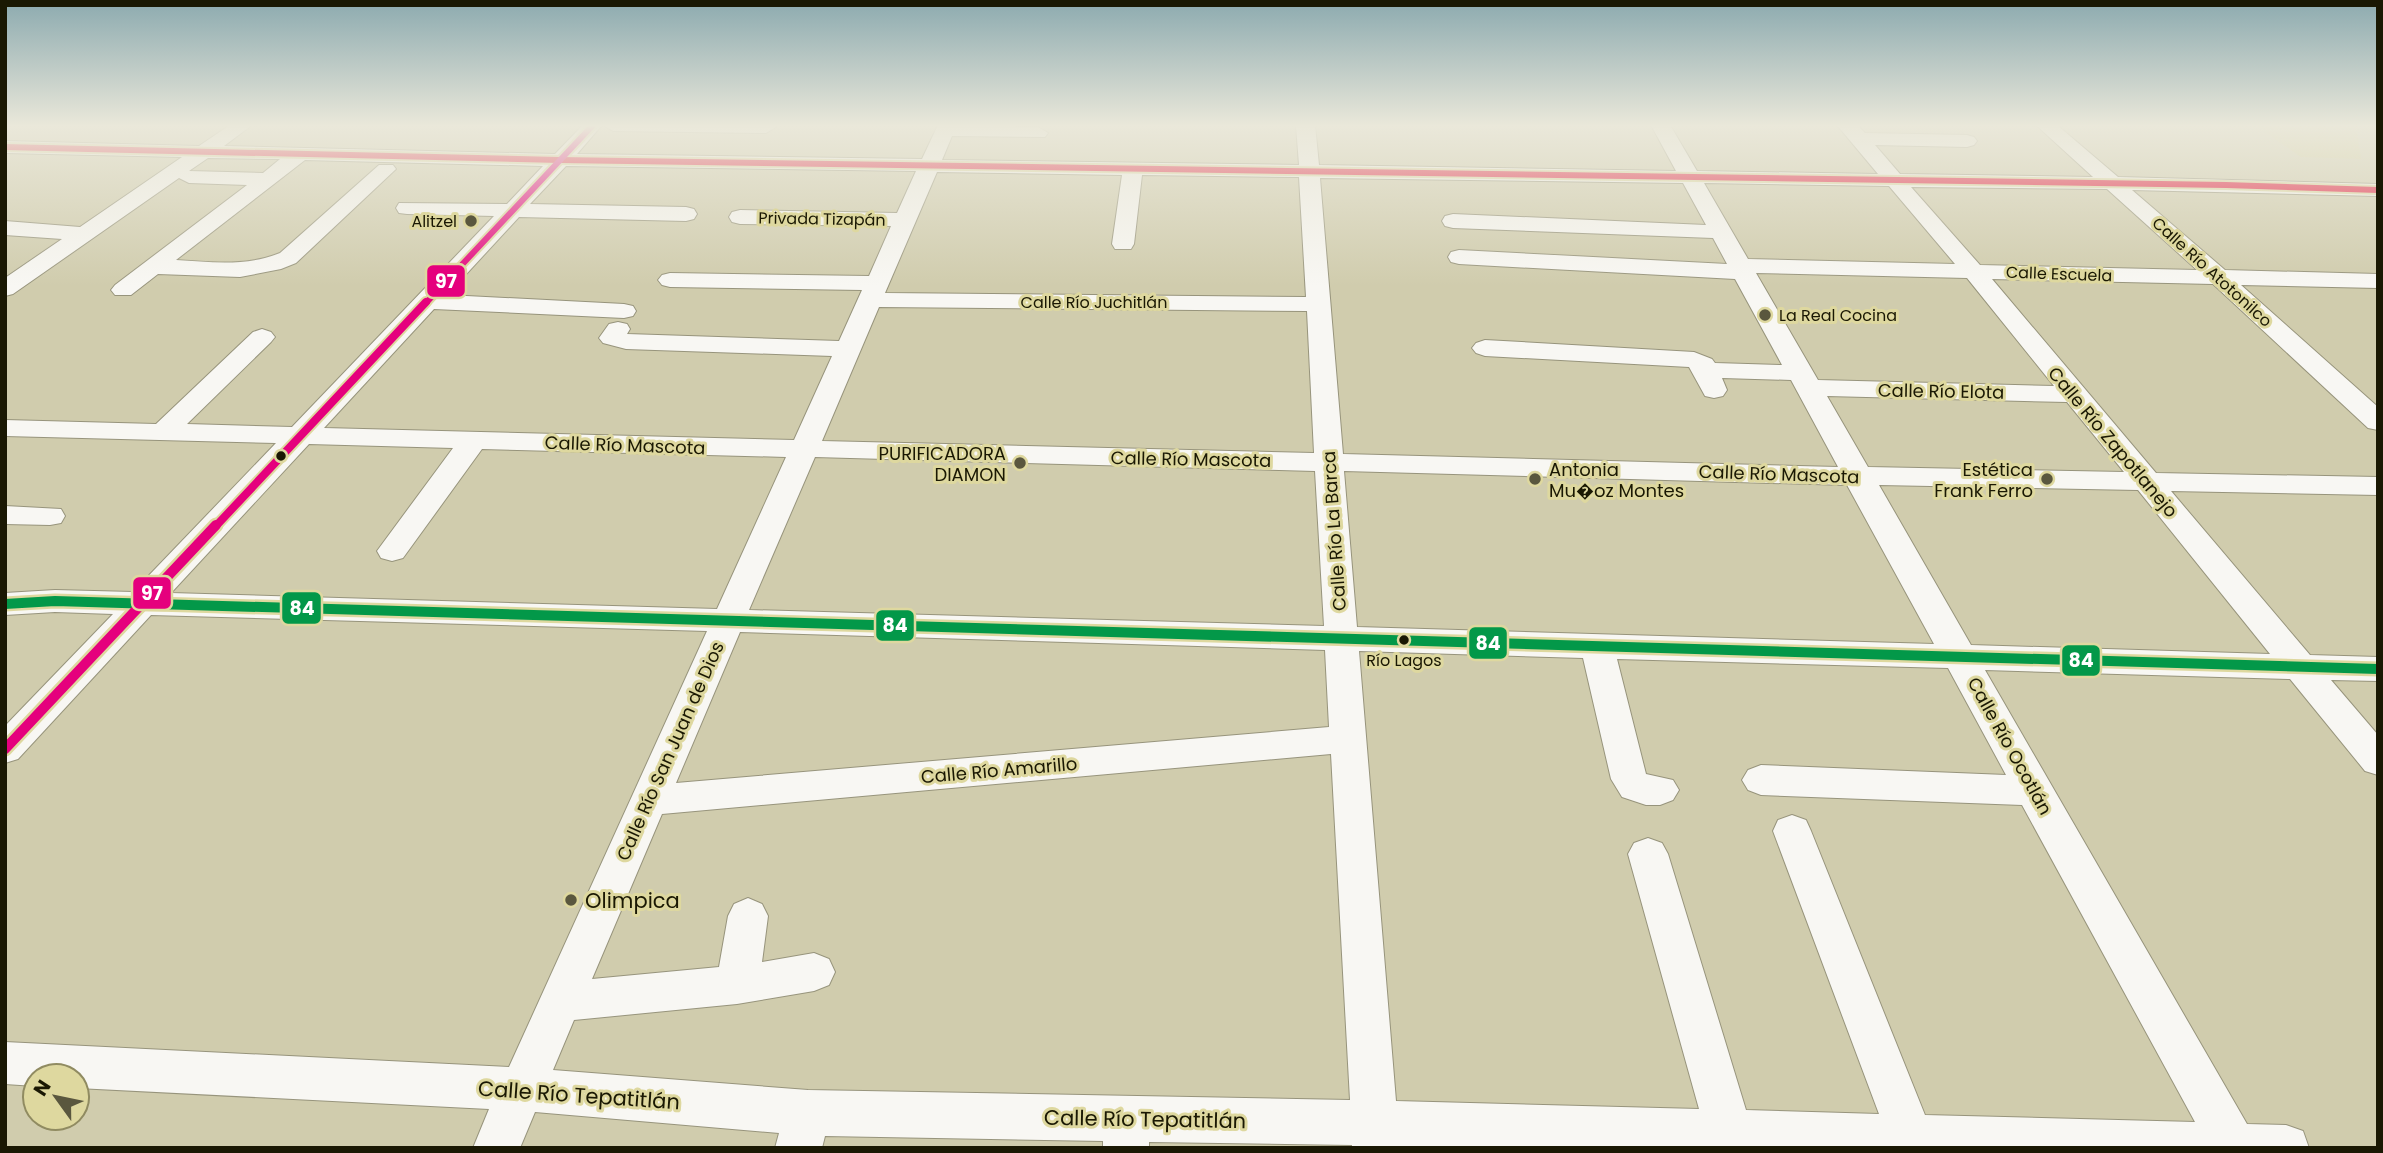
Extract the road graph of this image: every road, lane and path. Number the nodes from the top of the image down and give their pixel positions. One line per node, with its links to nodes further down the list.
1 (164, 179): 23 (street)
2 (259, 179): 3 (street)
3 (267, 179): 26 (street)
4 (375, 179): 26 (street)
5 (542, 179): 16 (street)
6 (923, 179): 19 (street, Calle Río San Juan de Dios)
7 (1132, 179): 24 (street)
8 (1310, 179): 36 (street, Calle Río La Barca)
9 (1691, 179): 22 (street, Calle Río Ocotlán)
10 (1813, 179): 12 (street)
11 (2107, 179): 13 (street, Calle Río Atotonilco)
12 (1894, 180): 13 (street); 28 (street, Calle Río Zapotlanejo)
13 (2113, 184): 14 (street); 29 (street, Calle Río Atotonilco)
14 (2378, 190)
15 (407, 208): 16 (street)
16 (512, 211): 17 (street); 35 (street)
17 (687, 214)
18 (740, 217): 19 (street, Privada Tizapán)
19 (905, 220): 34 (street, Calle Río San Juan de Dios)
20 (1453, 221): 22 (street)
21 (5, 228): 23 (street)
22 (1722, 232): 27 (street, Calle Río Ocotlán)
23 (85, 234): 32 (street)
24 (1123, 244)
25 (1459, 257): 27 (street, Calle Escuela)
26 (155, 267): 33 (street)
27 (1742, 269): 28 (street, Calle Escuela); 40 (street, Calle Río Ocotlán)
28 (1974, 272): 29 (street, Calle Escuela); 41 (street, Calle Río Zapotlanejo)
29 (2221, 279): 31 (street, Calle Escuela); 42 (street, Calle Río Atotonilco)
30 (670, 280): 34 (street, Calle Río Juchitlán)
31 (2378, 281)
32 (5, 289)
33 (123, 290)
34 (873, 292): 36 (street, Calle Río Juchitlán); 39 (street, Calle Río San Juan de Dios)
35 (428, 301): 39 (street); 45 (street)
36 (1318, 304): 48 (street, Calle Río La Barca)
37 (262, 337): 44 (street)
38 (1485, 348): 40 (street, Calle Río Elota)
39 (848, 349): 47 (street, Calle Río San Juan de Dios)
40 (1805, 381): 41 (street, Calle Río Elota); 49 (street, Calle Río Ocotlán)
41 (2073, 394): 50 (street, Calle Río Zapotlanejo)
42 (2376, 420)
43 (5, 428): 44 (street, Calle Río Mascota)
44 (163, 432): 45 (street, Calle Río Mascota)
45 (300, 436): 46 (street, Calle Río Mascota); 56 (street)
46 (473, 441): 47 (street, Calle Río Mascota); 54 (street)
47 (803, 450): 48 (street, Calle Río Mascota); 57 (street, Calle Río San Juan de Dios)
48 (1329, 462): 49 (street, Calle Río Mascota); 58 (street, Calle Río La Barca)
49 (1858, 476): 50 (street, Calle Río Mascota); 60 (street, Calle Río Ocotlán)
50 (2145, 481): 51 (street, Calle Río Mascota); 61 (street, Calle Río Zapotlanejo)
51 (2378, 486)
52 (5, 515): 53 (street)
53 (50, 516)
54 (392, 551)
55 (5, 604): 56 (street)
56 (142, 604): 57 (street); 64 (street)
57 (727, 623): 58 (street); 69 (street, Calle Río San Juan de Dios)
58 (1342, 639): 59 (street); 63 (street, Calle Río La Barca)
59 (1597, 646): 60 (street); 67 (street)
60 (1959, 655): 61 (street); 68 (street, Calle Río Ocotlán)
61 (2298, 665): 62 (street); 65 (street, Calle Río Zapotlanejo)
62 (2378, 669)
63 (1349, 739): 69 (street, Calle Río Amarillo); 81 (street, Calle Río La Barca)
64 (5, 749)
65 (2378, 761)
66 (1761, 780): 68 (street)
67 (1660, 790)
68 (2035, 790): 83 (street, Calle Río Ocotlán)
69 (649, 800): 75 (street, Calle Río San Juan de Dios)
70 (1792, 831): 82 (street)
71 (1648, 854): 79 (street)
72 (748, 916): 74 (street)
73 (814, 972): 74 (street)
74 (737, 985): 75 (street)
75 (560, 1002): 77 (street, Calle Río San Juan de Dios)
76 (5, 1063): 77 (street, Calle Río Tepatitlán)
77 (521, 1089): 78 (street, Calle Río Tepatitlán); 84 (street, Calle Río San Juan de Dios)
78 (803, 1130): 80 (street, Calle Río Tepatitlán)
79 (1728, 1132): 81 (street, Calle Río Tepatitlán); 82 (street, Calle Río Tepatitlán)
80 (1126, 1133): 81 (street, Calle Río Tepatitlán)
81 (1376, 1135)
82 (1910, 1138): 83 (street, Calle Río Tepatitlán)
83 (2235, 1147): 85 (street, Calle Río Tepatitlán)
84 (496, 1148)
85 (2286, 1148)

